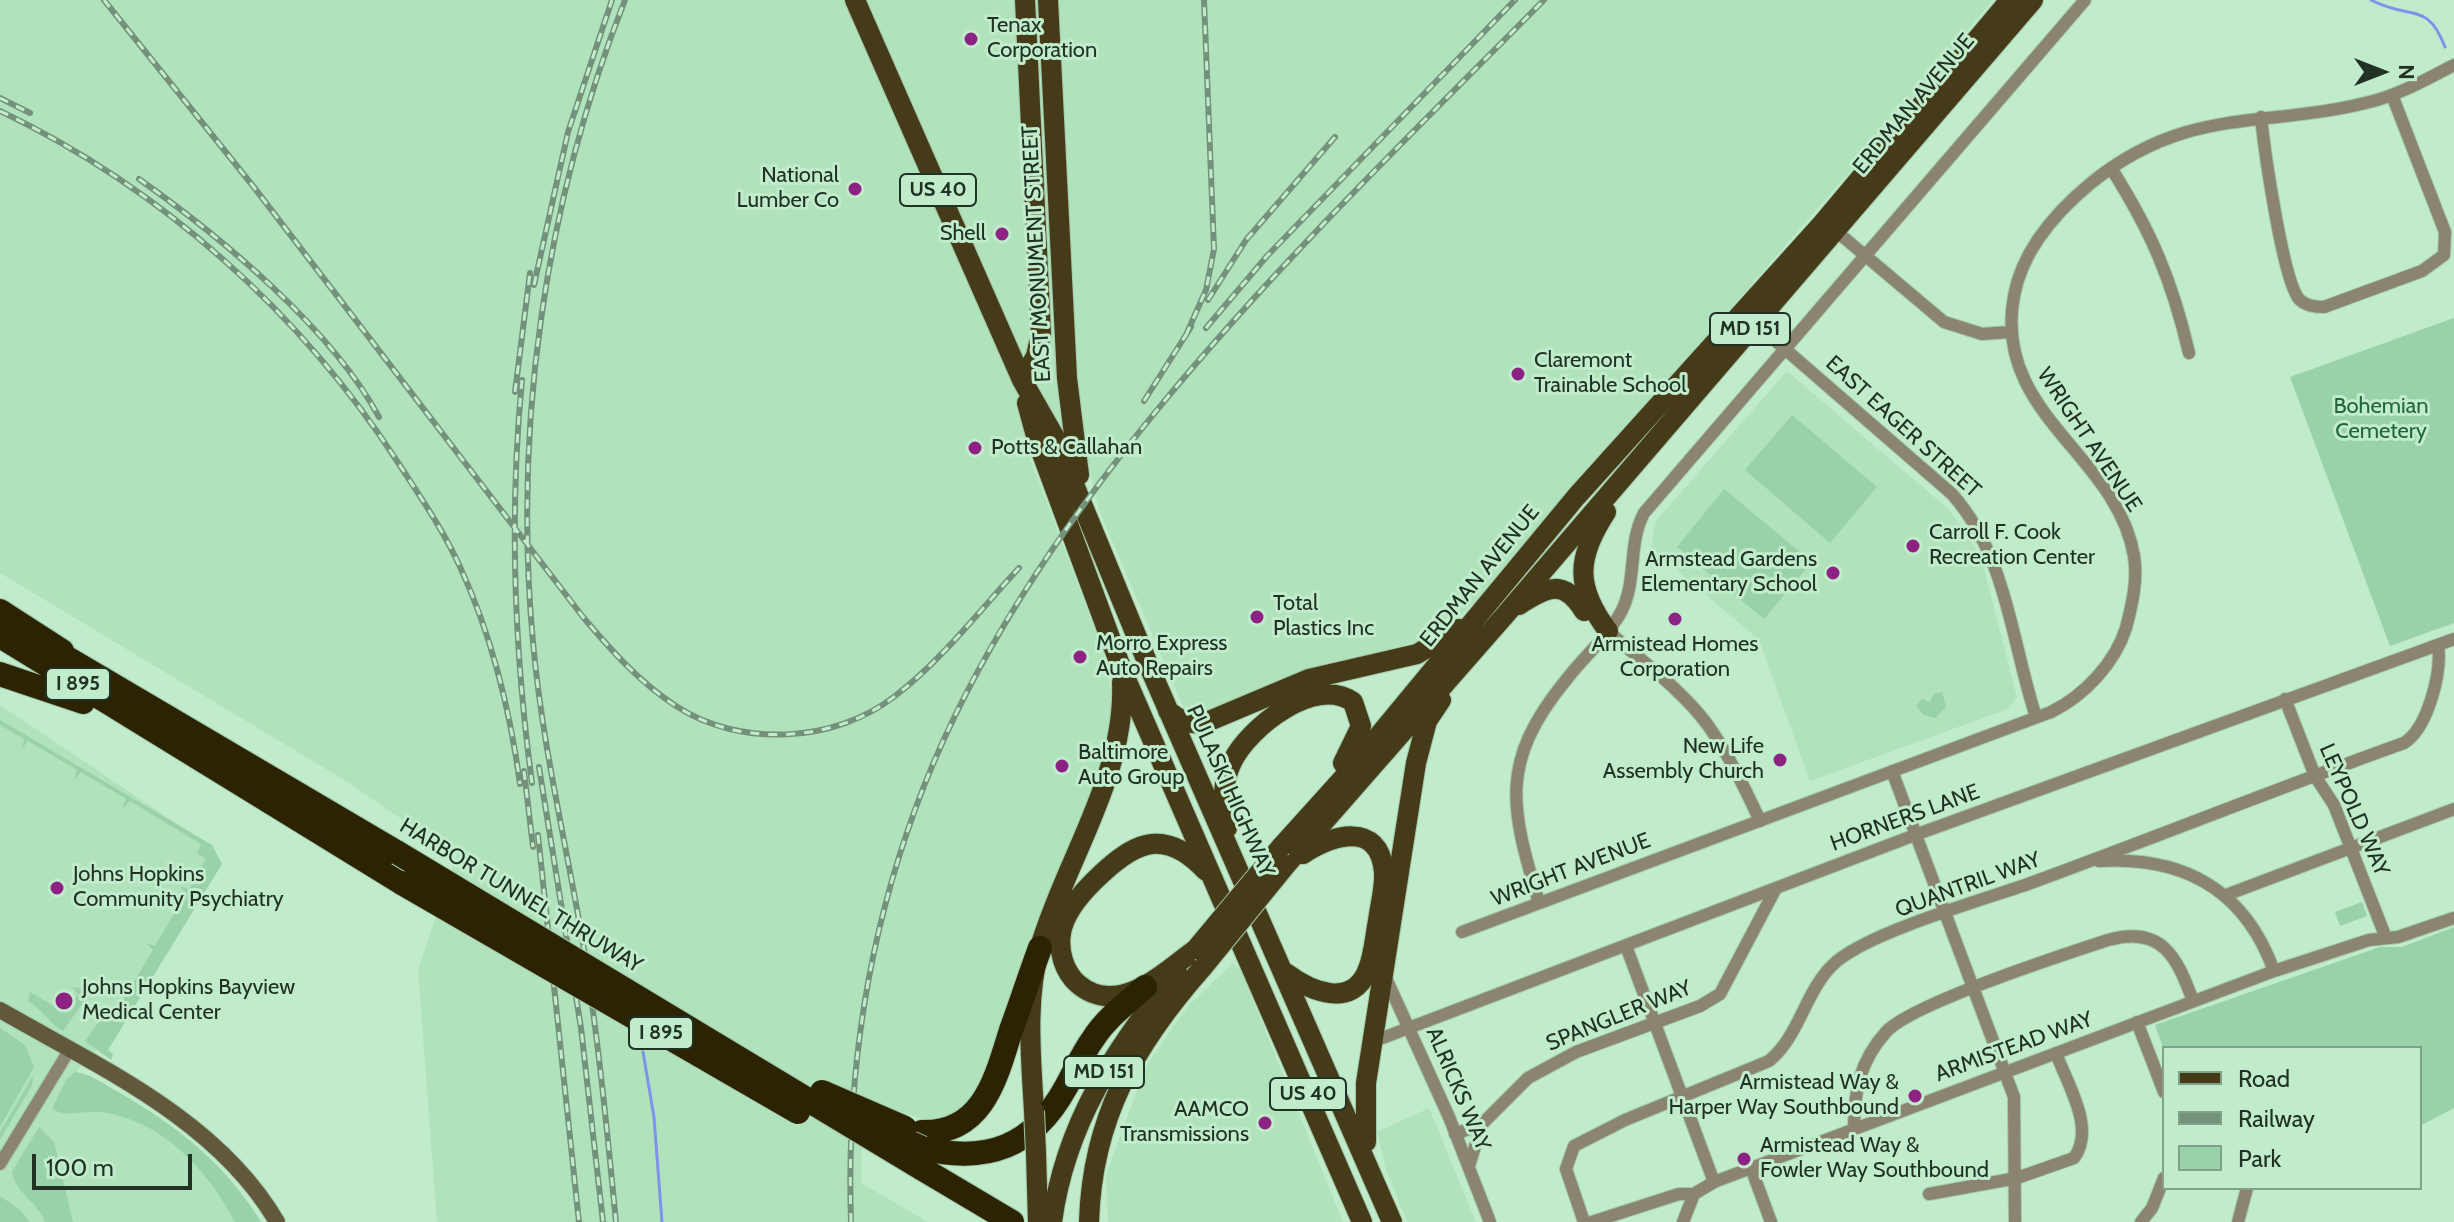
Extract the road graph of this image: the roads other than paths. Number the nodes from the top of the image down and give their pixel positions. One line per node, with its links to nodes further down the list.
1 (855, 0): 17 (main road, PULASKI HIGHWAY / US 40)
2 (1025, 0): 17 (main road, EAST MONUMENT STREET)
3 (1048, 0): 19 (main road, EAST MONUMENT STREET)
4 (2010, 0): 21 (main road, ERDMAN AVENUE / MD 151)
5 (2033, 0): 11 (main road, ERDMAN AVENUE / MD 151)
6 (2085, 0): 12 (street)
7 (2454, 65): 8 (street, WRIGHT AVENUE)
8 (2392, 95): 9 (street, WRIGHT AVENUE); 9 (street)
9 (2261, 117): 10 (street, WRIGHT AVENUE)
10 (2111, 168): 14 (street, WRIGHT AVENUE); 16 (street)
11 (1836, 231): 12 (street); 13 (main road, ERDMAN AVENUE / MD 151)
12 (1864, 258): 14 (street); 15 (street)
13 (1755, 323): 15 (street, EAST EAGER STREET); 18 (main road, ERDMAN AVENUE / MD 151)
14 (2010, 332): 34 (street, WRIGHT AVENUE)
15 (1786, 349): 24 (street); 34 (street, EAST EAGER STREET)
16 (2189, 353)
17 (1022, 380): 19 (main road, PULASKI HIGHWAY / US 40); 29 (main road, PULASKI HIGHWAY / US 40)
18 (1652, 443): 22 (main road, ERDMAN AVENUE / MD 151); 24 (main road)
19 (1084, 505): 33 (main road, PULASKI HIGHWAY / US 40)
20 (0, 611): 31 (highway)
21 (1482, 613): 33 (main road); 42 (main road, ERDMAN AVENUE / MD 151)
22 (1506, 614): 24 (main road); 28 (main road, ERDMAN AVENUE / MD 151)
23 (0, 619): 31 (highway, HARBOR TUNNEL THRUWAY / I 895)
24 (1608, 631): 39 (street); 48 (street)
25 (0, 636): 35 (highway, HARBOR TUNNEL THRUWAY / I 895)
26 (2454, 639): 27 (street, HORNERS LANE)
27 (2438, 645): 32 (street, HORNERS LANE); 37 (street, QUANTRIL WAY)
28 (1466, 658): 42 (main road, ERDMAN AVENUE / MD 151); 58 (main road)
29 (1122, 670): 45 (main road, PULASKI HIGHWAY / US 40); 54 (main road)
30 (0, 674): 35 (highway)
31 (114, 685): 66 (highway, HARBOR TUNNEL THRUWAY / I 895, bridge)
32 (2285, 699): 37 (street, LEYPOLD WAY); 40 (street, HORNERS LANE)
33 (1168, 711): 43 (main road, PULASKI HIGHWAY / US 40)
34 (2036, 717): 36 (street, WRIGHT AVENUE)
35 (155, 733): 78 (highway, HARBOR TUNNEL THRUWAY / I 895, bridge)
36 (1892, 771): 39 (street, WRIGHT AVENUE); 40 (street)
37 (2315, 776): 41 (street, LEYPOLD WAY); 44 (street, QUANTRIL WAY)
38 (2454, 809): 41 (street)
39 (1760, 821): 48 (street, WRIGHT AVENUE)
40 (1915, 835): 46 (street, HORNERS LANE); 49 (street)
41 (2351, 845): 47 (street); 52 (street, LEYPOLD WAY)
42 (1283, 856): 43 (main road); 55 (main road, ERDMAN AVENUE / MD 151, bridge); 56 (main road)
43 (1234, 860): 56 (main road, PULASKI HIGHWAY / US 40)
44 (2088, 862): 47 (street); 49 (street, QUANTRIL WAY)
45 (1213, 878): 59 (main road); 72 (main road, PULASKI HIGHWAY / US 40)
46 (1776, 888): 53 (street, HORNERS LANE); 64 (street, SPANGLER WAY)
47 (2226, 895): 57 (street)
48 (1539, 903): 51 (street, WRIGHT AVENUE)
49 (1945, 914): 60 (street); 74 (street, QUANTRIL WAY)
50 (2454, 918): 52 (street, ARMISTEAD WAY)
51 (1462, 932)
52 (2386, 938): 57 (street, ARMISTEAD WAY)
53 (1626, 946): 64 (street); 65 (street, HORNERS LANE)
54 (1040, 948): 78 (highway); 89 (main road, bridge)
55 (1199, 958): 59 (main road); 89 (main road, ERDMAN AVENUE / MD 151); 93 (main road, ERDMAN AVENUE / MD 151)
56 (1283, 971): 70 (main road, PULASKI HIGHWAY / US 40)
57 (2274, 971): 61 (street, ARMISTEAD WAY)
58 (1384, 973): 65 (street, ALRICKS WAY); 67 (main road)
59 (1145, 987): 78 (highway)
60 (1973, 990): 61 (street); 71 (street); 76 (street)
61 (2193, 1001): 63 (street, ARMISTEAD WAY)
62 (0, 1010): 68 (main road)
63 (2137, 1022): 69 (street, ARMISTEAD WAY); 73 (street)
64 (1654, 1023): 74 (street); 75 (street, SPANGLER WAY)
65 (1410, 1025): 67 (street, HORNERS LANE); 77 (street, ALRICKS WAY)
66 (715, 1042): 78 (highway, HARBOR TUNNEL THRUWAY / I 895, bridge); 78 (highway, bridge)
67 (1372, 1042): 80 (main road)
68 (70, 1049): 79 (street); 90 (main road)
69 (2056, 1053): 71 (street, ARMISTEAD WAY); 83 (street)
70 (1325, 1065): 72 (main road); 80 (main road, PULASKI HIGHWAY / US 40)
71 (2004, 1071): 76 (street, ARMISTEAD WAY); 83 (street)
72 (1301, 1076): 94 (main road, PULASKI HIGHWAY / US 40)
73 (2162, 1087)
74 (1682, 1099): 84 (street); 97 (street, QUANTRIL WAY)
75 (1482, 1124): 77 (street, SPANGLER WAY); 81 (street, SPANGLER WAY)
76 (1854, 1129): 82 (street, ARMISTEAD WAY)
77 (1455, 1134): 81 (street, ALRICKS WAY)
78 (921, 1158): 91 (highway, HARBOR TUNNEL THRUWAY / I 895); 92 (highway, HARBOR TUNNEL THRUWAY / I 895)
79 (0, 1164)
80 (1369, 1166): 95 (main road, PULASKI HIGHWAY / US 40)
81 (1469, 1166): 96 (street, ALRICKS WAY)
82 (1751, 1168): 84 (street, ARMISTEAD WAY); 100 (street)
83 (2017, 1178): 88 (street); 101 (street)
84 (1714, 1182): 87 (street, ARMISTEAD WAY)
85 (2162, 1183): 102 (street)
86 (2246, 1190): 103 (street)
87 (1694, 1194): 98 (street, ARMISTEAD WAY); 99 (street)
88 (1929, 1194)
89 (1045, 1217)
90 (277, 1222)
91 (978, 1222)
92 (1012, 1222)
93 (1089, 1222)
94 (1362, 1222)
95 (1392, 1222)
96 (1490, 1222)
97 (1584, 1222)
98 (1592, 1222)
99 (1683, 1222)
100 (1771, 1222)
101 (2015, 1222)
102 (2141, 1222)
103 (2238, 1222)

